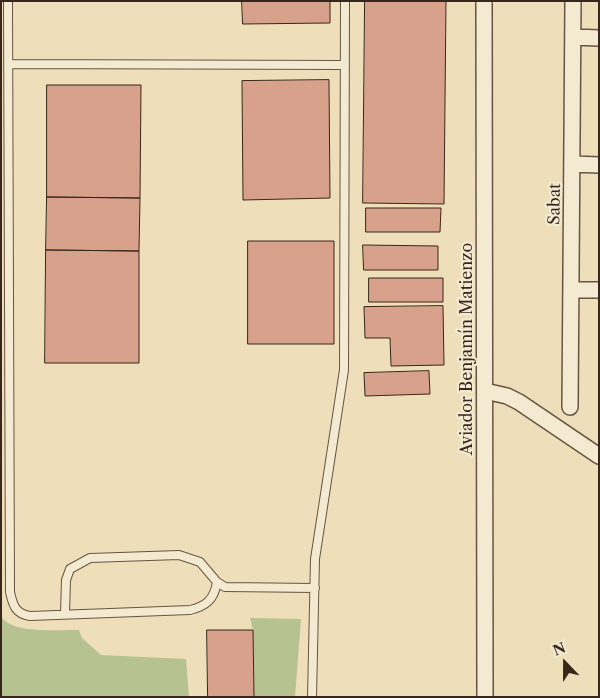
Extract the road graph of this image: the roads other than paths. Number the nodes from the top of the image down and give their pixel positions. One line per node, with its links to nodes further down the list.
1 (8, 1): 7 (lane)
2 (345, 1): 8 (lane)
3 (484, 1): 13 (street, Aviador Benjamín Matienzo)
4 (574, 1): 5 (street, Sabat)
5 (573, 37): 6 (street); 9 (street, Sabat)
6 (599, 38)
7 (9, 64): 8 (lane); 18 (lane)
8 (344, 66): 17 (lane)
9 (573, 164): 10 (street); 11 (street, Sabat)
10 (599, 165)
11 (572, 290): 12 (street); 14 (street, Sabat)
12 (599, 290)
13 (485, 391): 15 (street); 20 (street, Aviador Benjamín Matienzo)
14 (570, 407)
15 (599, 456)
16 (217, 582): 17 (lane); 18 (lane); 18 (lane)
17 (315, 588): 19 (lane)
18 (66, 613)
19 (312, 697)
20 (485, 697)

